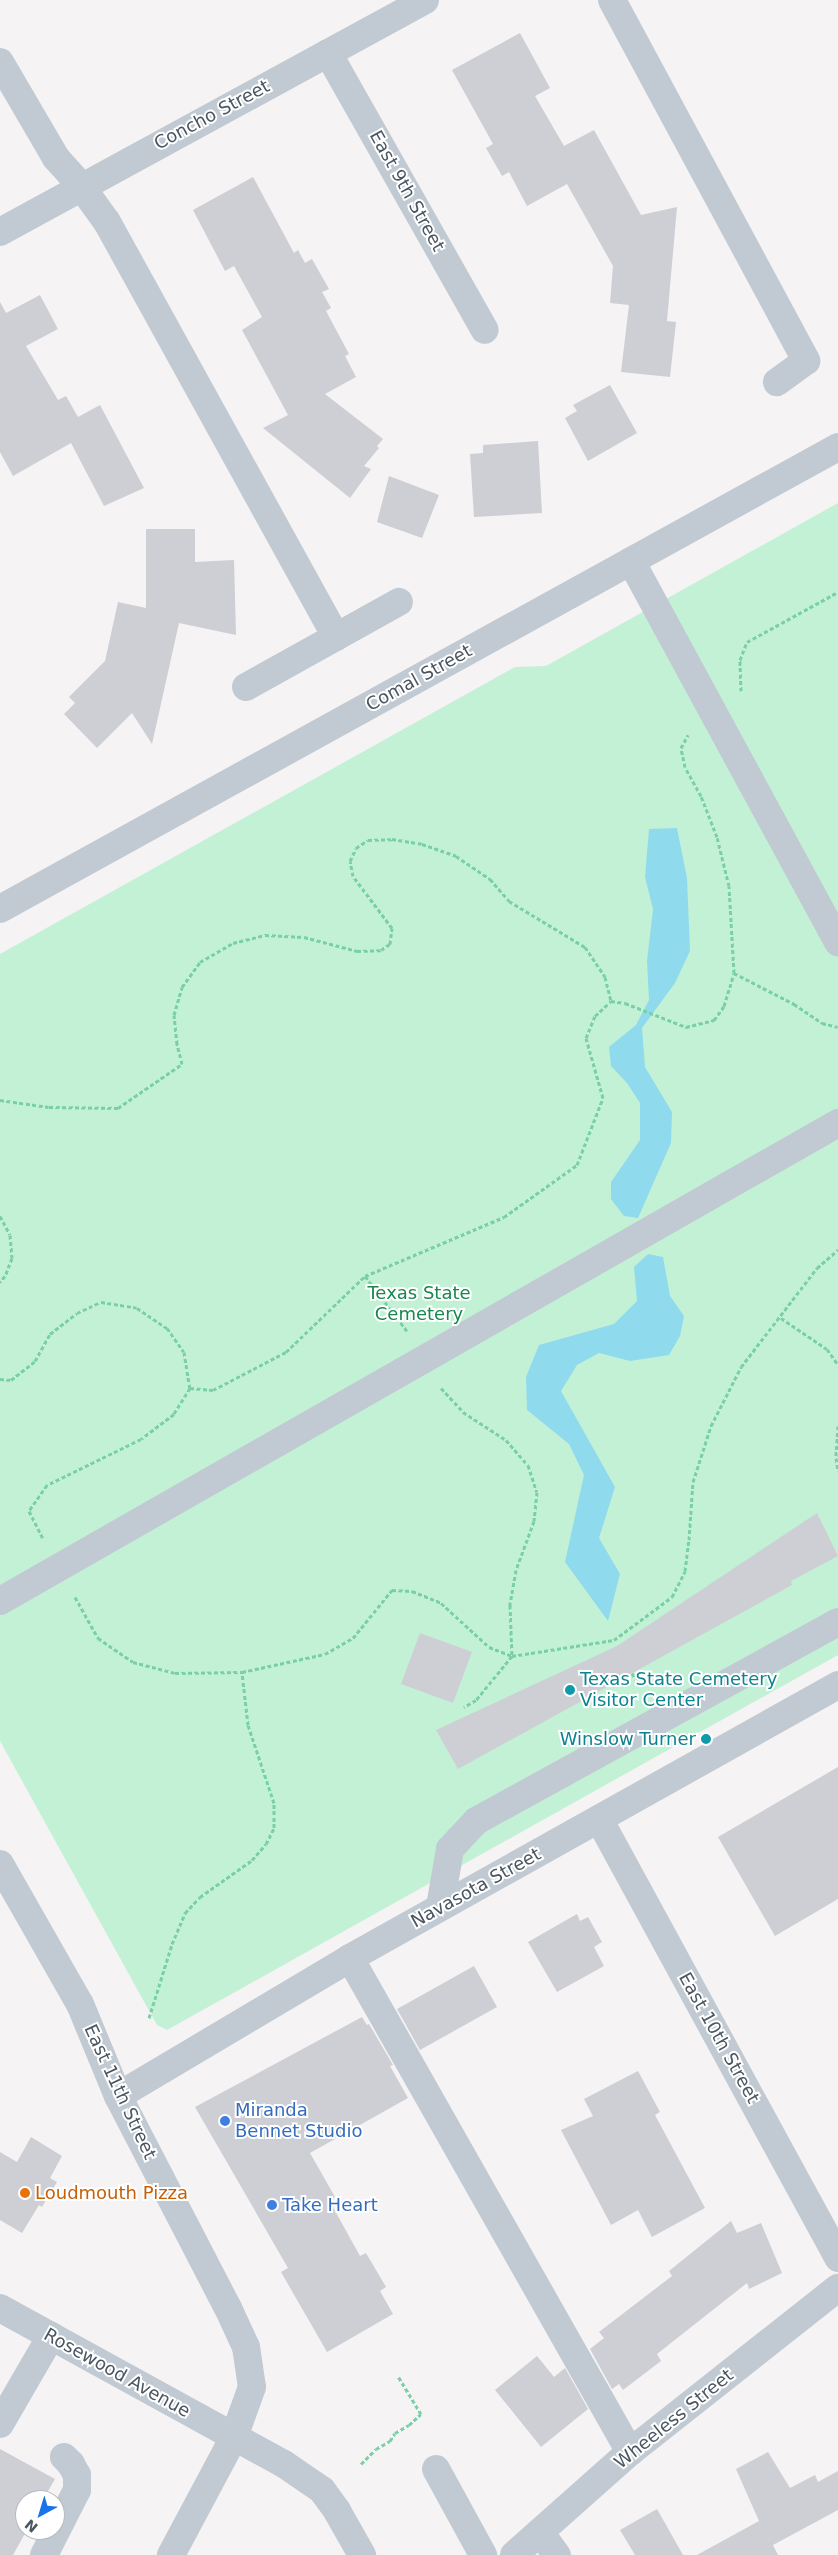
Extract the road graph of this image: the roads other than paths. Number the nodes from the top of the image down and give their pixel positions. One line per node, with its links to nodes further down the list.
1 (425, 0): 3 (street, Concho Street)
2 (612, 0): 8 (street)
3 (328, 53): 5 (street, Concho Street); 7 (street, East 9th Street)
4 (0, 62): 5 (street)
5 (81, 186): 6 (street, Concho Street); 12 (street)
6 (0, 232)
7 (486, 330)
8 (777, 382)
9 (838, 447): 10 (street, Comal Street)
10 (631, 561): 14 (street, Comal Street); 15 (street)
11 (400, 602): 12 (street)
12 (336, 637): 13 (street)
13 (246, 687)
14 (0, 909)
15 (838, 942)
16 (838, 1123): 17 (street)
17 (0, 1601)
18 (838, 1622): 22 (street)
19 (838, 1685): 20 (street, Navasota Street)
20 (599, 1819): 22 (street, Navasota Street); 25 (street, East 10th Street)
21 (0, 1864): 24 (street, East 11th Street)
22 (440, 1907): 23 (street, Navasota Street)
23 (350, 1958): 24 (street, Navasota Street); 31 (street)
24 (118, 2096): 30 (street, East 11th Street)
25 (838, 2258)
26 (838, 2288): 31 (street, Wheeless Street)
27 (0, 2308): 28 (street, Rosewood Avenue)
28 (51, 2336): 29 (street); 30 (street, Rosewood Avenue)
29 (0, 2424)
30 (234, 2437): 35 (street); 37 (street)
31 (630, 2452): 34 (street, Wheeless Street)
32 (64, 2457): 36 (street)
33 (436, 2469): 38 (street)
34 (540, 2532): 39 (street, Wheeless Street); 40 (street)
35 (173, 2554)
36 (44, 2555)
37 (362, 2555)
38 (482, 2555)
39 (514, 2555)
40 (557, 2555)

